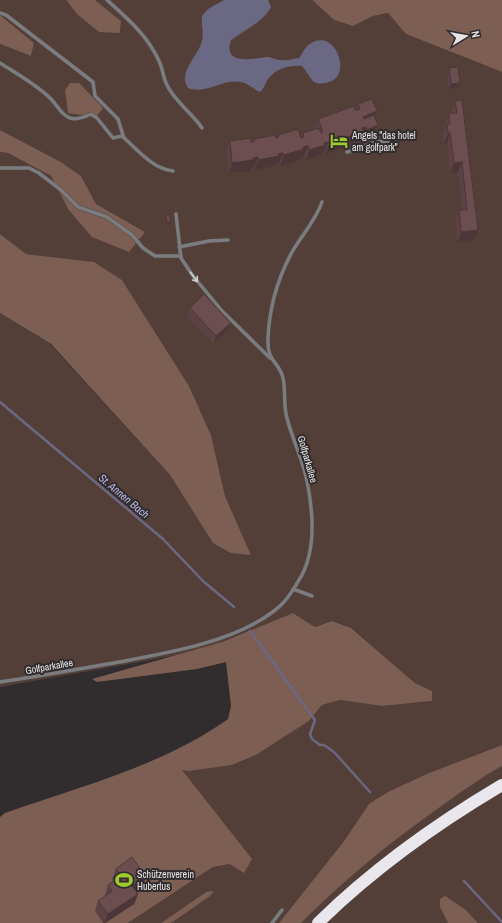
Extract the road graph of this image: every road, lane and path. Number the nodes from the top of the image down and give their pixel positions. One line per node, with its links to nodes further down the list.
1 (107, 0): 4 (lane)
2 (0, 13): 5 (lane)
3 (0, 63): 5 (lane)
4 (202, 128)
5 (124, 138): 9 (lane)
6 (389, 141): 7 (lane)
7 (347, 152)
8 (0, 168): 14 (lane)
9 (172, 171)
10 (322, 202): 15 (lane)
11 (176, 214): 13 (lane, Golfparkallee)
12 (228, 240): 13 (lane)
13 (179, 247): 14 (lane, Golfparkallee)
14 (181, 256): 15 (lane, Golfparkallee, one-way to 15)
15 (270, 358): 16 (lane, Golfparkallee)
16 (293, 589): 17 (lane); 18 (lane, Golfparkallee)
17 (312, 596)
18 (0, 682)
19 (502, 784): 22 (highway)
20 (282, 910): 21 (lane)
21 (272, 923)
22 (318, 923)

